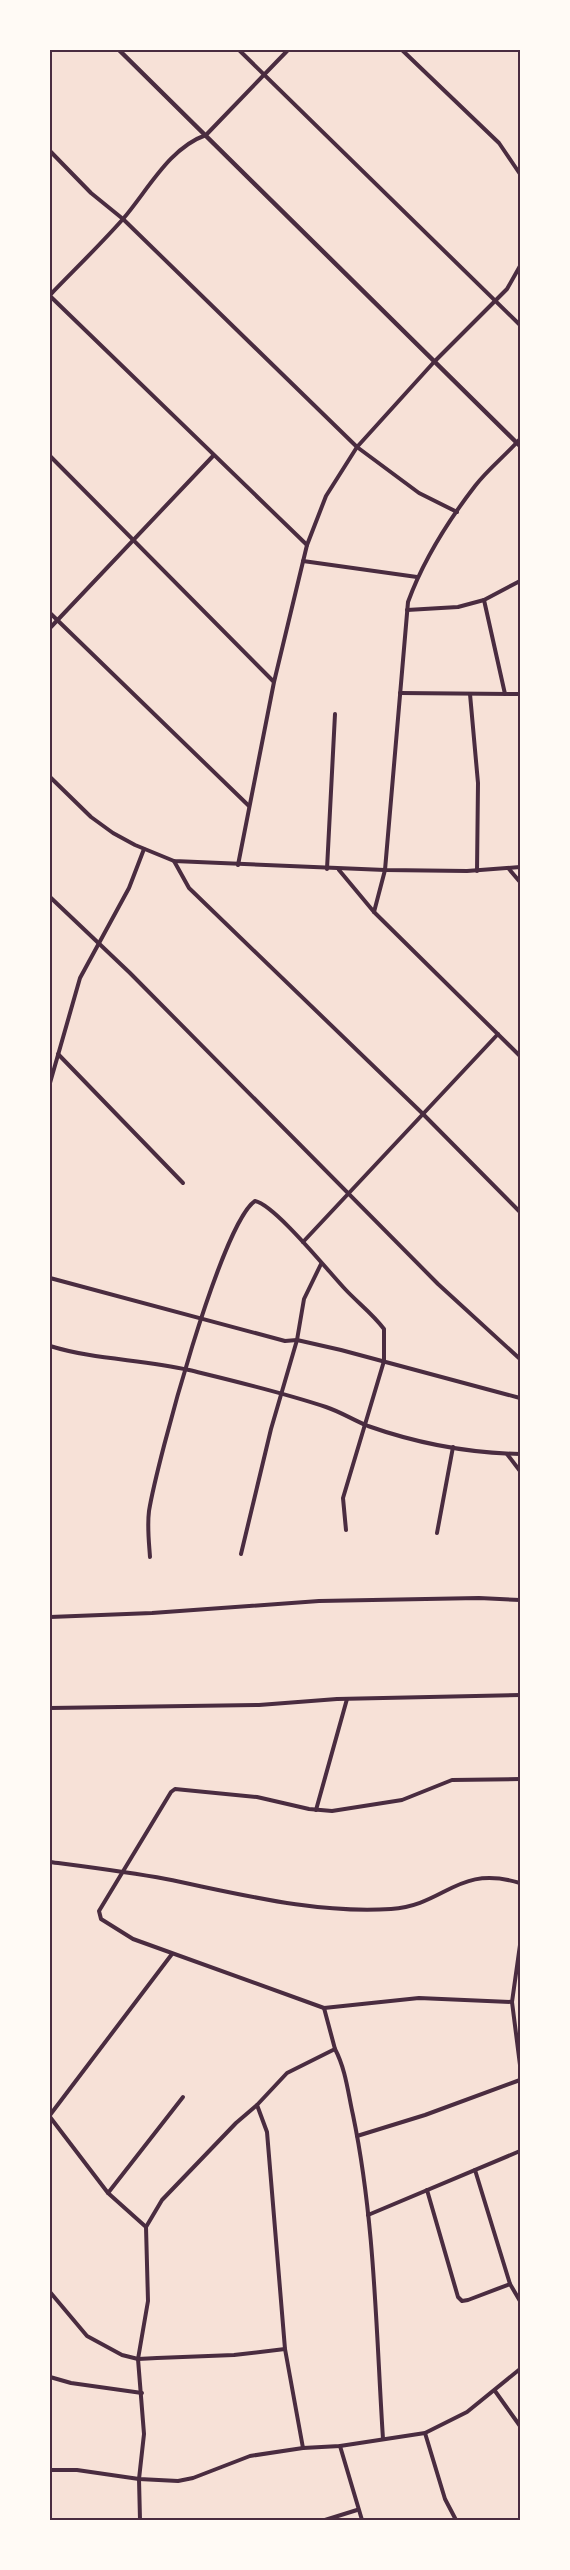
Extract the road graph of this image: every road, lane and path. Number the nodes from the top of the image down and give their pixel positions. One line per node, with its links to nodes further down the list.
1 (119, 50): 6 (street)
2 (239, 50): 5 (street)
3 (288, 50): 5 (street)
4 (402, 50): 8 (street)
5 (264, 74): 6 (street); 12 (street)
6 (206, 135): 9 (street); 14 (street)
7 (50, 151): 9 (street)
8 (520, 174)
9 (123, 219): 11 (street); 16 (street)
10 (520, 266): 12 (street)
11 (50, 296): 18 (street)
12 (496, 301): 13 (street); 14 (street)
13 (520, 325)
14 (434, 362): 15 (street); 16 (street)
15 (519, 443): 19 (street)
16 (357, 447): 19 (street); 21 (street)
17 (50, 456): 20 (street)
18 (213, 456): 20 (street); 21 (street)
19 (457, 512): 23 (street)
20 (135, 540): 28 (street); 30 (street)
21 (307, 545): 22 (street)
22 (303, 561): 23 (street); 30 (street)
23 (417, 577): 26 (street)
24 (520, 581): 25 (street)
25 (484, 600): 26 (street); 33 (street)
26 (407, 610): 31 (street)
27 (50, 613): 28 (street)
28 (57, 621): 29 (street); 37 (street)
29 (50, 628)
30 (274, 682): 37 (street)
31 (400, 693): 32 (street); 45 (street)
32 (470, 694): 33 (street); 46 (street)
33 (505, 694): 34 (street)
34 (520, 694)
35 (335, 714): 42 (street)
36 (50, 777): 38 (street)
37 (249, 806): 40 (street)
38 (144, 849): 39 (street); 50 (street)
39 (174, 861): 40 (street); 55 (street)
40 (237, 865): 42 (street)
41 (520, 867): 44 (street)
42 (327, 869): 43 (street)
43 (338, 869): 45 (street); 49 (street)
44 (509, 869): 46 (street); 47 (street)
45 (385, 870): 46 (street); 49 (street)
46 (477, 871)
47 (520, 882)
48 (50, 897): 50 (street)
49 (374, 912): 51 (street)
50 (99, 943): 52 (street); 57 (street)
51 (498, 1034): 53 (street); 55 (street)
52 (57, 1053): 54 (street); 56 (street)
53 (520, 1056)
54 (50, 1083)
55 (422, 1113): 57 (street); 58 (street)
56 (183, 1183)
57 (349, 1195): 59 (street); 65 (street)
58 (520, 1212)
59 (303, 1242): 60 (street); 62 (street)
60 (321, 1264): 63 (street); 66 (street)
61 (50, 1278): 62 (street)
62 (202, 1320): 63 (street); 67 (street)
63 (297, 1340): 66 (street); 68 (street)
64 (50, 1346): 67 (street)
65 (520, 1357)
66 (384, 1362): 69 (street); 70 (street)
67 (186, 1370): 68 (street); 78 (street)
68 (281, 1395): 70 (street); 77 (street)
69 (520, 1398)
70 (366, 1425): 71 (street); 75 (street)
71 (453, 1447): 72 (street); 76 (street)
72 (506, 1454): 73 (street); 74 (street)
73 (520, 1454)
74 (520, 1472)
75 (346, 1530)
76 (437, 1533)
77 (241, 1554)
78 (150, 1557)
79 (520, 1600): 80 (street)
80 (50, 1617)
81 (520, 1695): 82 (street)
82 (347, 1699): 83 (street); 85 (street)
83 (50, 1708)
84 (520, 1779): 85 (street)
85 (316, 1810): 87 (street)
86 (50, 1862): 87 (street)
87 (121, 1872): 88 (street); 90 (street)
88 (520, 1884)
89 (520, 1945): 91 (street)
90 (172, 1954): 92 (street); 98 (street)
91 (512, 2002): 92 (street); 94 (street)
92 (324, 2008): 93 (street)
93 (335, 2049): 97 (street); 99 (street)
94 (520, 2065)
95 (520, 2080): 99 (street)
96 (183, 2097): 103 (street)
97 (257, 2105): 105 (street); 109 (street)
98 (50, 2116): 103 (street)
99 (357, 2136): 104 (street)
100 (520, 2151): 101 (street)
101 (475, 2170): 102 (street); 106 (street)
102 (427, 2190): 104 (street); 106 (street)
103 (108, 2193): 105 (street)
104 (368, 2215): 117 (street)
105 (146, 2227): 110 (street)
106 (510, 2284): 108 (street)
107 (50, 2292): 110 (street)
108 (520, 2301)
109 (285, 2349): 110 (street); 119 (street)
110 (138, 2359): 114 (street)
111 (520, 2369): 113 (street)
112 (50, 2377): 114 (street)
113 (495, 2391): 115 (street); 116 (street)
114 (142, 2393): 121 (street)
115 (520, 2426)
116 (425, 2433): 117 (street); 126 (street)
117 (383, 2439): 118 (street)
118 (340, 2446): 119 (street); 122 (street)
119 (303, 2448): 121 (street)
120 (50, 2470): 121 (street)
121 (139, 2479): 123 (street)
122 (357, 2510): 124 (street); 125 (street)
123 (140, 2520)
124 (325, 2520)
125 (362, 2520)
126 (456, 2520)

